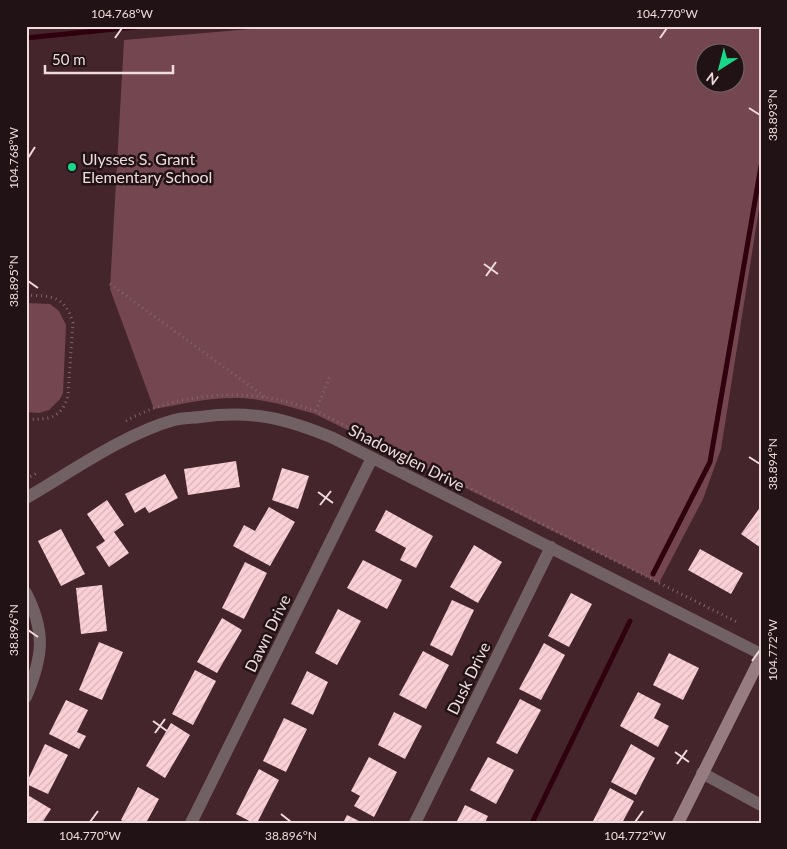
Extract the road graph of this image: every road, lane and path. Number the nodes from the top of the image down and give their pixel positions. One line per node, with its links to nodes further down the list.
1 (110, 284): 4 (path)
2 (26, 295): 6 (path)
3 (330, 376): 5 (path)
4 (272, 402)
5 (315, 414)
6 (26, 419)
7 (372, 458): 8 (street, Shadowglen Drive); 9 (street, Shadowglen Drive); 15 (street, Dawn Drive)
8 (26, 498)
9 (551, 547): 11 (street, Shadowglen Drive); 16 (street, Dusk Drive)
10 (26, 593): 12 (street)
11 (761, 655): 13 (street)
12 (26, 697)
13 (702, 773): 14 (street); 17 (street)
14 (761, 805)
15 (191, 823)
16 (414, 823)
17 (678, 823)

